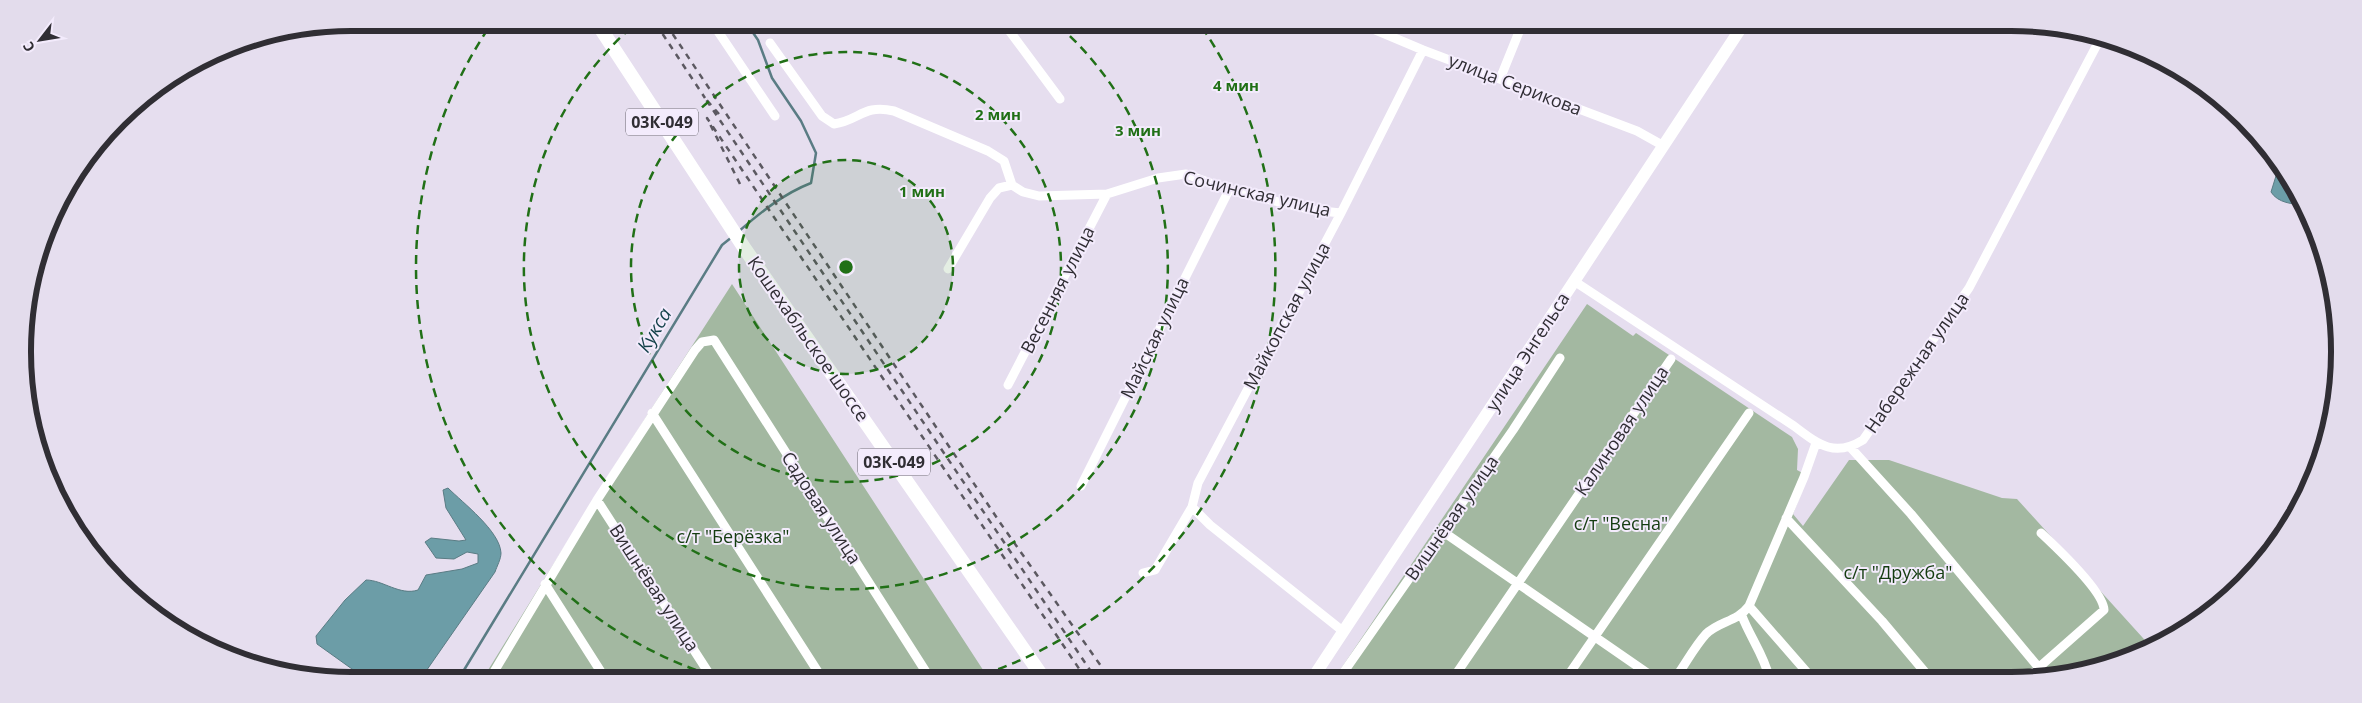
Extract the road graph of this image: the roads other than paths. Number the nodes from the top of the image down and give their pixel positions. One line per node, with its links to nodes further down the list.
1 (602, 31): 47 (main road, Кошехабльское шоссе / 03К-049)
2 (718, 31): 12 (street)
3 (1009, 31): 11 (street)
4 (1382, 31): 9 (street, улица Серикова)
5 (1519, 31): 10 (street)
6 (1739, 31): 13 (street, улица Энгельса)
7 (770, 43): 14 (street)
8 (2098, 43): 26 (street, Набережная улица)
9 (1423, 50): 10 (street, улица Серикова); 17 (street, Майкопская улица)
10 (1500, 79): 13 (street, улица Серикова)
11 (1060, 100)
12 (775, 116)
13 (1662, 144): 19 (street, улица Энгельса)
14 (1012, 185): 16 (street, Сочинская улица); 18 (street)
15 (1228, 190): 16 (street, Сочинская улица); 17 (street, Сочинская улица); 27 (street, Майская улица)
16 (1107, 194): 22 (street, Весенняя улица)
17 (1341, 213): 29 (street, Майкопская улица)
18 (948, 269)
19 (1574, 282): 25 (street, Набережная улица); 38 (street, улица Энгельса)
20 (1560, 358): 31 (street, Вишнёвая улица)
21 (1672, 359): 35 (street, Калиновая улица)
22 (1008, 385)
23 (652, 413): 28 (street); 45 (street); 46 (street, Садовая улица)
24 (1749, 413): 39 (street)
25 (1816, 443): 26 (street, Набережная улица); 30 (street)
26 (1851, 448): 40 (street)
27 (1081, 486)
28 (597, 500): 34 (street); 44 (street, Вишнёвая улица)
29 (1192, 507): 33 (street, Майкопская улица); 38 (street)
30 (1786, 518): 36 (street); 56 (street)
31 (1442, 531): 35 (street); 49 (street, Вишнёвая улица)
32 (2041, 533): 40 (street)
33 (1143, 573)
34 (544, 584): 42 (street); 43 (street)
35 (1517, 584): 39 (street); 50 (street, Калиновая улица)
36 (1749, 606): 37 (street); 55 (street)
37 (1742, 616): 53 (street); 54 (street)
38 (1344, 632): 48 (street, улица Энгельса)
39 (1595, 638): 51 (street); 52 (street)
40 (2039, 668): 41 (street)
41 (2036, 671)
42 (493, 672)
43 (600, 672)
44 (708, 672)
45 (818, 672)
46 (925, 672)
47 (1039, 672)
48 (1317, 672)
49 (1344, 672)
50 (1457, 672)
51 (1571, 672)
52 (1646, 672)
53 (1679, 672)
54 (1767, 672)
55 (1807, 672)
56 (1924, 672)

